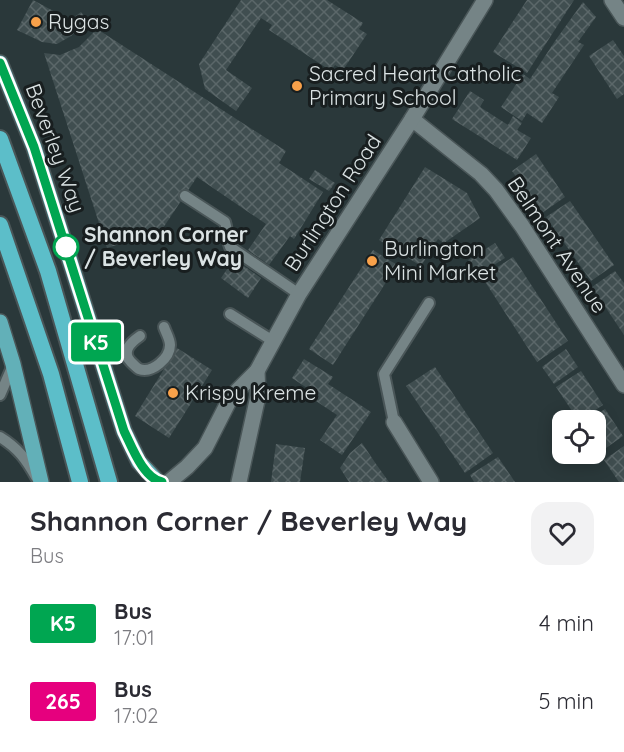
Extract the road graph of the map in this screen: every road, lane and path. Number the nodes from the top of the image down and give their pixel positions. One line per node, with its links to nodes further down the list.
1 (485, 0): 5 (main road, Burlington Road)
2 (612, 0): 3 (main road)
3 (624, 18)
4 (0, 63): 25 (main road, Beverley Way)
5 (412, 119): 9 (main road, Burlington Road); 18 (main road, Belmont Avenue)
6 (0, 139): 24 (highway)
7 (185, 196): 9 (lane)
8 (0, 225): 23 (highway)
9 (299, 294): 15 (main road, Burlington Road)
10 (429, 303): 20 (lane)
11 (230, 314): 15 (lane)
12 (0, 322): 16 (main road)
13 (164, 327): 14 (lane)
14 (140, 336)
15 (273, 341): 17 (main road, Burlington Road)
16 (13, 364): 19 (lane); 22 (main road)
17 (257, 371): 25 (main road, Burlington Road); 26 (main road, Burlington Road)
18 (624, 385)
19 (0, 395)
20 (394, 422): 27 (main road)
21 (0, 437): 22 (lane)
22 (40, 482)
23 (80, 482)
24 (110, 482)
25 (160, 482)
26 (239, 482)
27 (431, 482)

